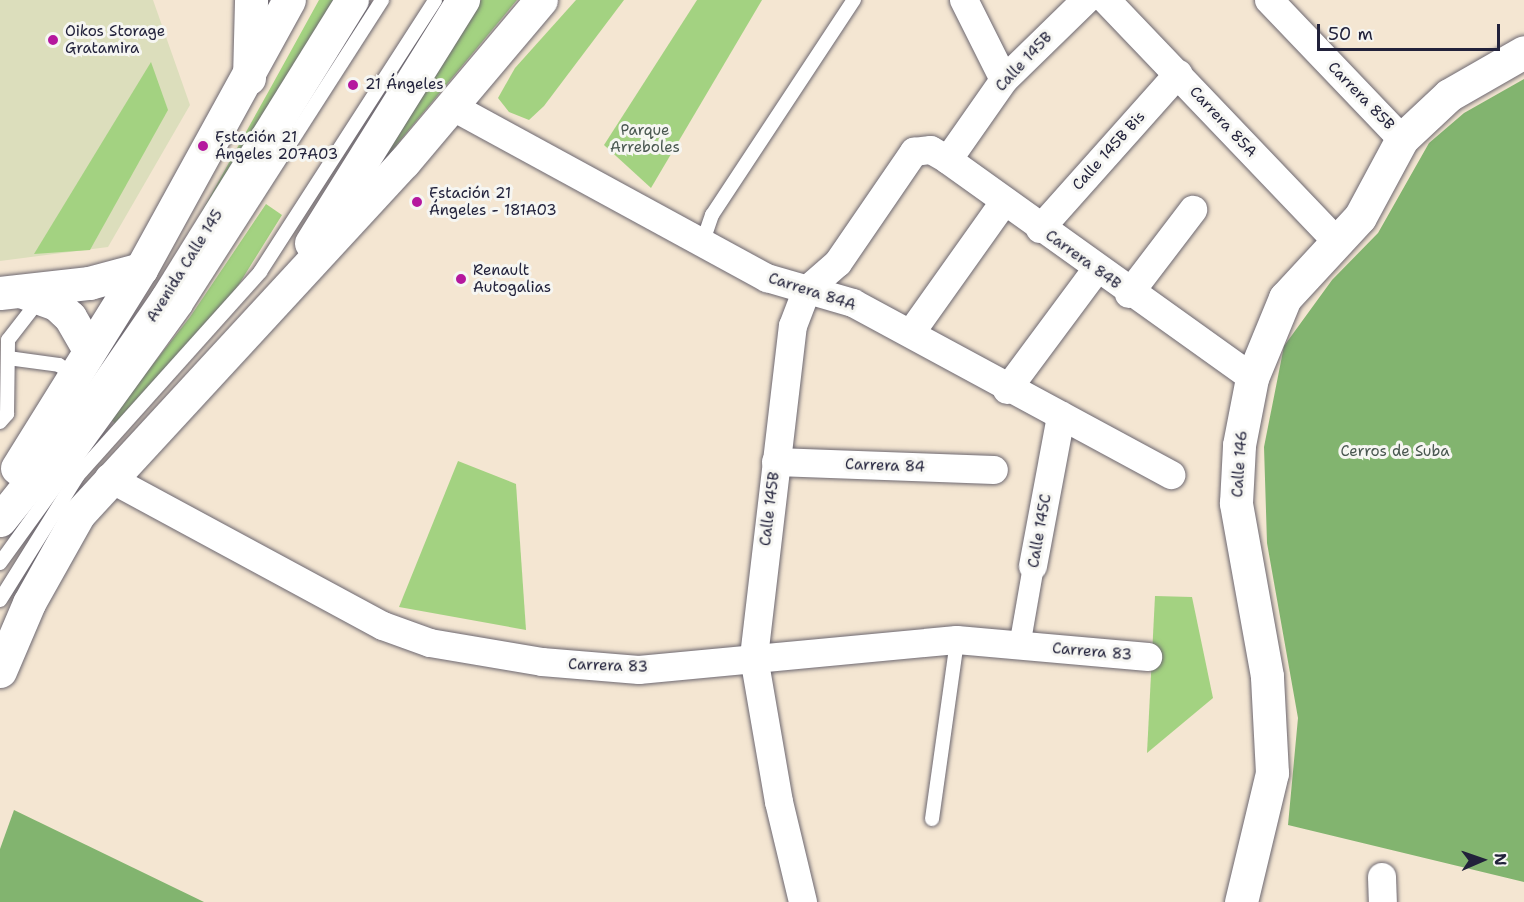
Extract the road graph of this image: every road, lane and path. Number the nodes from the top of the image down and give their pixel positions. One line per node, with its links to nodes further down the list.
1 (251, 0): 15 (main road)
2 (289, 0): 15 (main road)
3 (352, 0): 37 (main road, Avenida Calle 145)
4 (382, 0): 44 (lane)
5 (435, 0): 49 (lane)
6 (463, 0): 31 (main road)
7 (541, 0): 17 (main road)
8 (854, 0): 24 (lane)
9 (964, 0): 16 (street)
10 (1086, 0): 16 (street, Calle 145B)
11 (1106, 0): 14 (street, Carrera 85A)
12 (1269, 0): 18 (street, Carrera 85B)
13 (1524, 52): 18 (main road)
14 (1178, 74): 23 (street, Calle 145B Bis); 25 (street, Carrera 85A)
15 (249, 78): 26 (main road)
16 (1004, 80): 20 (street, Calle 145B)
17 (453, 107): 24 (street, Carrera 84A); 31 (main road)
18 (1402, 139): 25 (main road, Calle 146)
19 (914, 152): 20 (street, Carrera 84B); 28 (street, Calle 145B)
20 (948, 160): 21 (street, Carrera 84B)
21 (1004, 202): 23 (street, Carrera 84B); 32 (street)
22 (1193, 210): 30 (street)
23 (1040, 229): 27 (street, Carrera 84B)
24 (703, 241): 28 (street, Carrera 84A)
25 (1339, 244): 35 (main road, Calle 146)
26 (141, 269): 29 (main road); 34 (main road)
27 (1096, 270): 30 (street, Carrera 84B); 36 (street)
28 (807, 290): 32 (street, Carrera 84A); 40 (street, Calle 145B)
29 (21, 294): 33 (lane); 34 (main road)
30 (1129, 294): 35 (street, Carrera 84B)
31 (262, 313): 43 (main road)
32 (911, 333): 36 (street, Carrera 84A)
33 (8, 358): 34 (lane); 39 (lane)
34 (81, 363): 45 (main road)
35 (1252, 378): 57 (main road, Calle 146)
36 (1007, 390): 38 (street, Carrera 84A)
37 (98, 399): 44 (lane); 46 (main road, Avenida Calle 145)
38 (1061, 416): 42 (street, Carrera 84A); 48 (street, Calle 145C)
39 (0, 422)
40 (776, 462): 41 (street, Carrera 84); 52 (street, Calle 145B)
41 (994, 470)
42 (1171, 476)
43 (109, 478): 52 (street, Carrera 83); 54 (main road)
44 (59, 479): 47 (lane)
45 (0, 500)
46 (0, 520)
47 (0, 563)
48 (1033, 566): 51 (street, Calle 145C)
49 (0, 600)
50 (957, 640): 51 (street, Carrera 83); 52 (street, Carrera 83); 55 (lane)
51 (1019, 646): 53 (street, Carrera 83)
52 (754, 657): 56 (street, Calle 145B)
53 (1148, 657)
54 (0, 671)
55 (932, 819)
56 (803, 902)
57 (1241, 902)

